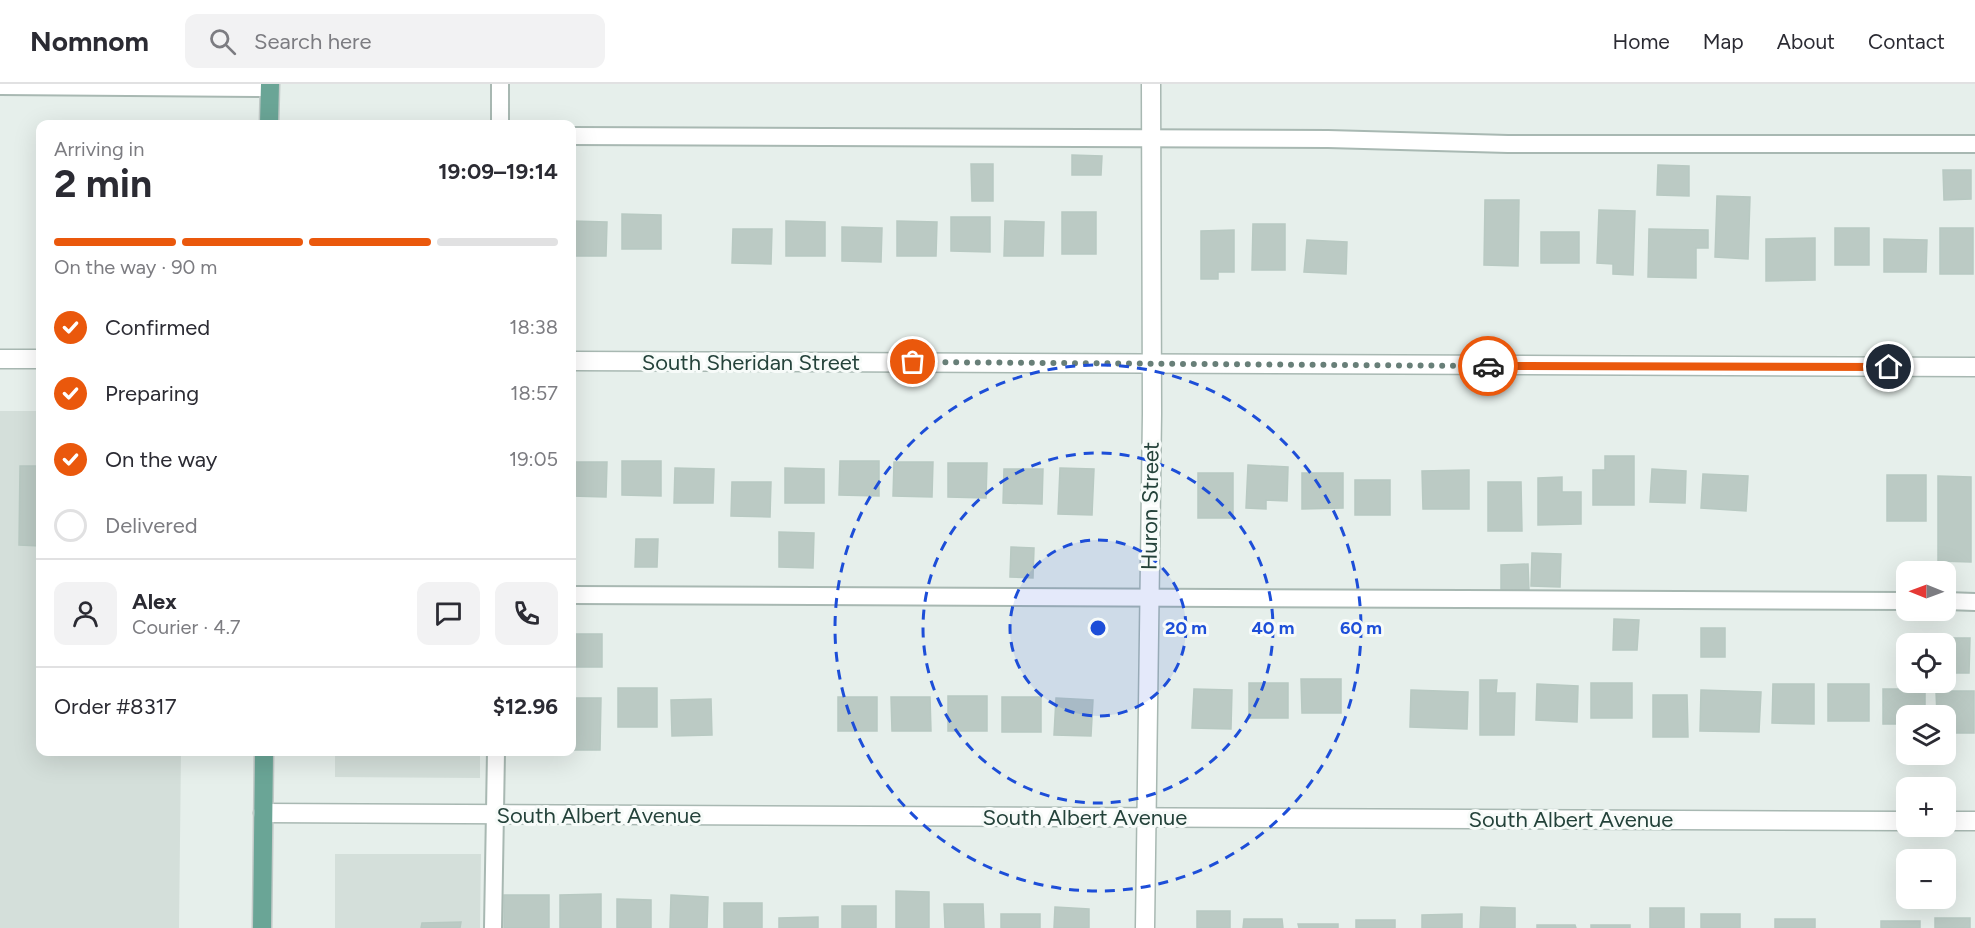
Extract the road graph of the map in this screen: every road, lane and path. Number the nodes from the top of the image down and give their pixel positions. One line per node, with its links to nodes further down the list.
1 (500, 84): 6 (lane)
2 (1151, 84): 8 (street, Huron Street)
3 (0, 86): 4 (lane)
4 (270, 86): 5 (main road)
5 (269, 120)
6 (500, 120)
7 (576, 136): 8 (lane)
8 (1151, 140): 9 (lane); 13 (street, Huron Street)
9 (1975, 144)
10 (0, 359): 11 (street)
11 (36, 359)
12 (576, 362): 13 (street, South Sheridan Street)
13 (1152, 362): 14 (street, South Sheridan Street); 16 (street, Huron Street)
14 (1975, 367)
15 (576, 594): 16 (lane)
16 (1148, 597): 17 (lane); 24 (street, Huron Street)
17 (1896, 601)
18 (1956, 601): 19 (lane)
19 (1975, 602)
20 (264, 756): 22 (main road)
21 (496, 756): 23 (lane)
22 (263, 813): 23 (street, South Albert Avenue); 28 (main road)
23 (495, 815): 24 (street, South Albert Avenue); 29 (lane)
24 (1146, 817): 25 (street, South Albert Avenue); 30 (street, Huron Street)
25 (1896, 821)
26 (1956, 821): 27 (street)
27 (1975, 822)
28 (261, 928)
29 (493, 928)
30 (1145, 928)

